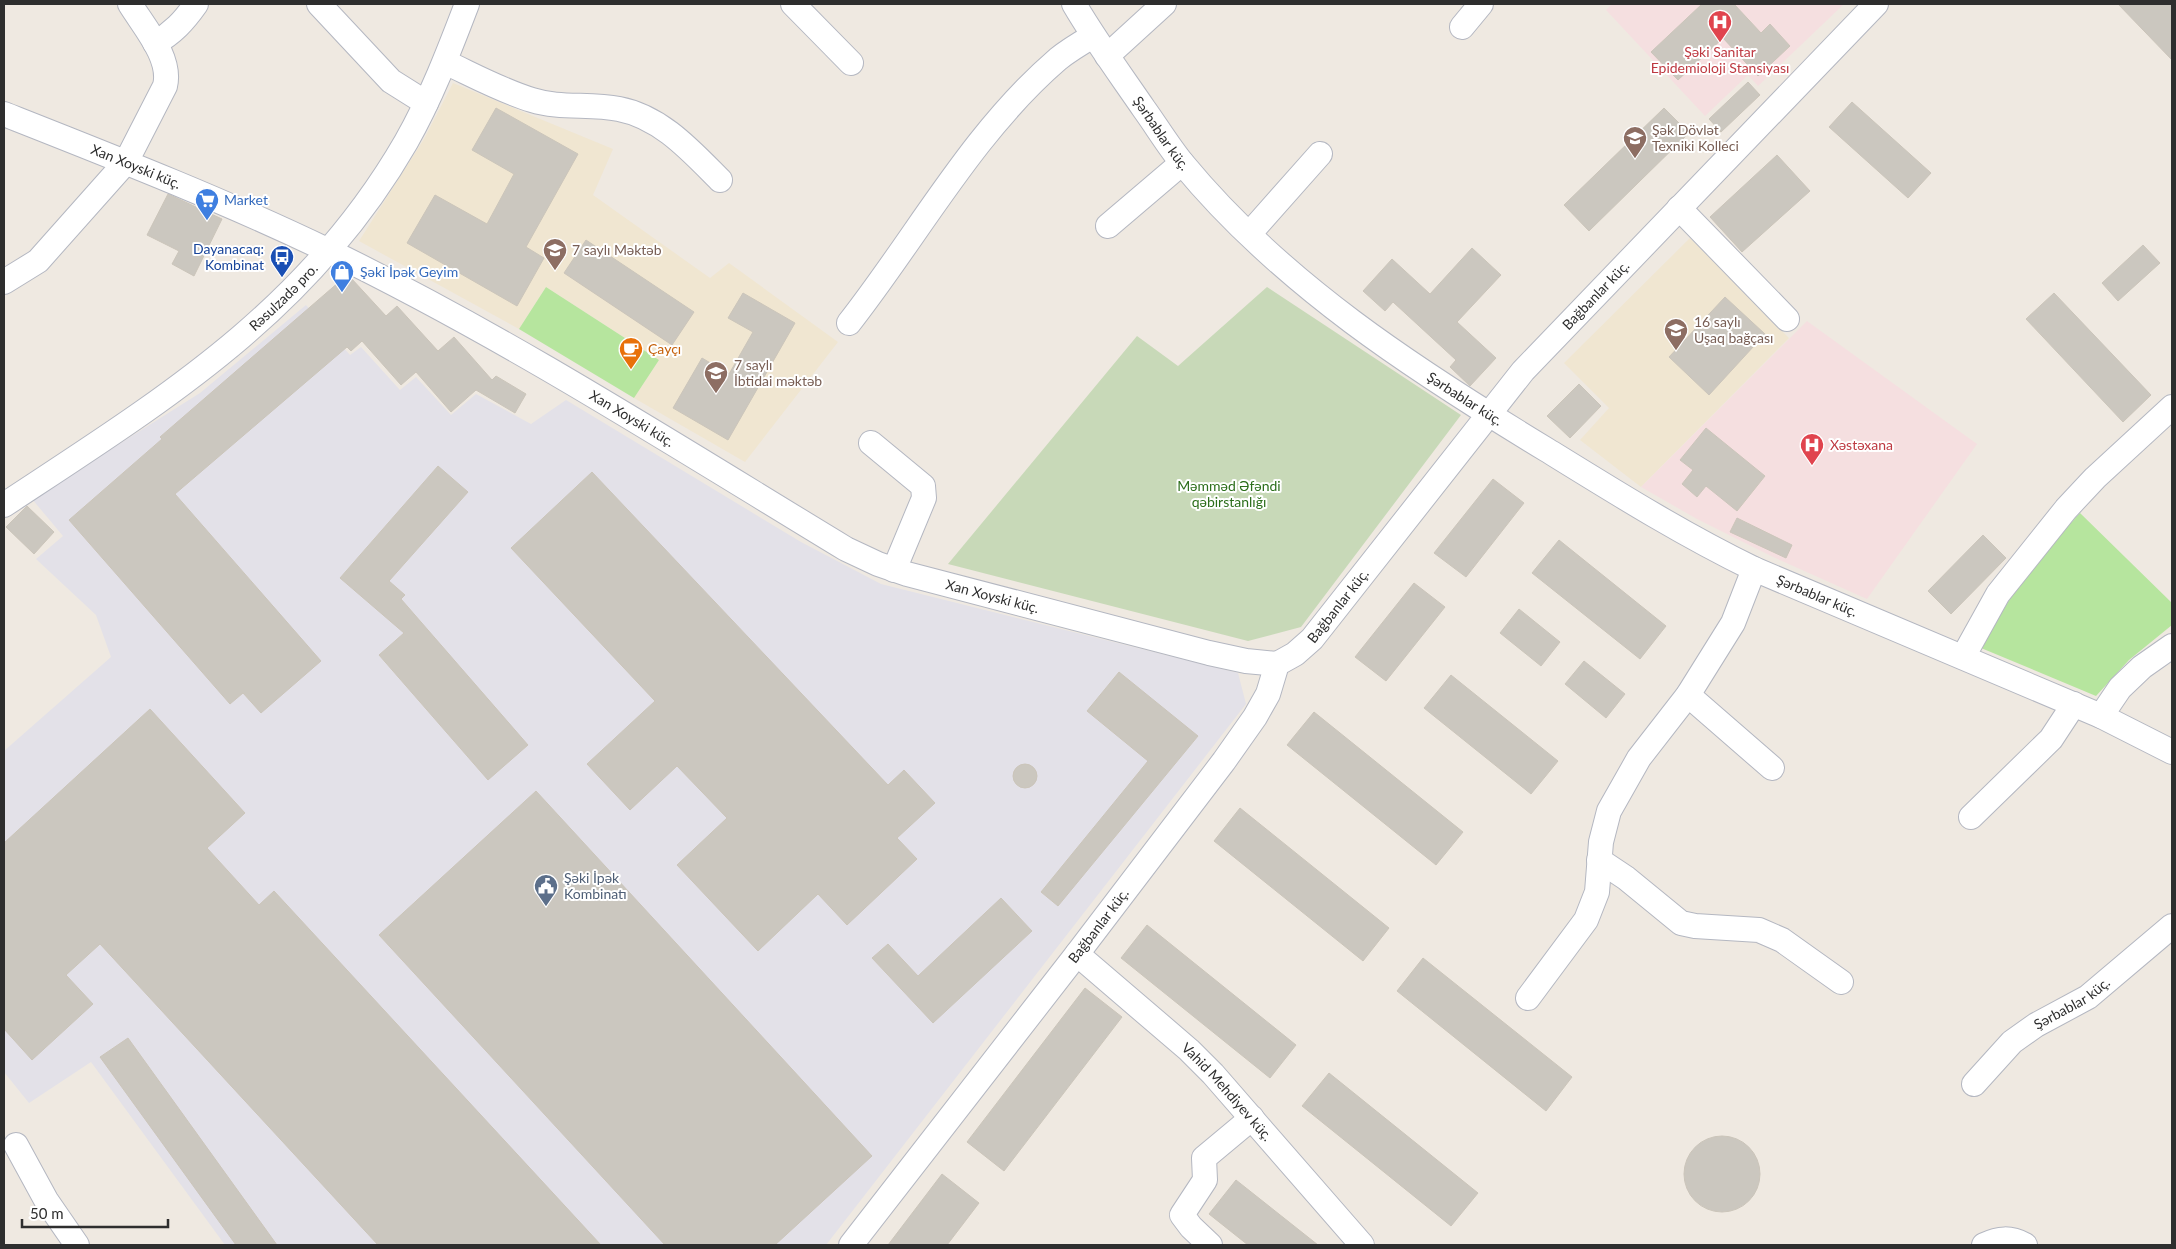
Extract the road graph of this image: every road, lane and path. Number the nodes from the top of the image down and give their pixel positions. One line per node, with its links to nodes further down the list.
1 (130, 4): 12 (street)
2 (196, 4): 12 (street)
3 (319, 4): 16 (street)
4 (467, 4): 14 (street, Rəsulzadə pro.)
5 (793, 4): 15 (street)
6 (1074, 4): 11 (street, Şərbablar küç.)
7 (1164, 4): 13 (street)
8 (1481, 4): 10 (street)
9 (1876, 4): 22 (street, Bağbanlar küç.)
10 (1462, 27)
11 (1093, 36): 13 (street, Şərbablar küç.); 28 (street)
12 (155, 43): 19 (street)
13 (1107, 56): 20 (street, Şərbablar küç.)
14 (444, 62): 16 (street, Rəsulzadə pro.); 21 (street)
15 (851, 63)
16 (426, 103): 25 (street, Rəsulzadə pro.)
17 (4, 114): 19 (street, Xan Xoyski küç.)
18 (1320, 154): 24 (street)
19 (126, 162): 25 (street, Xan Xoyski küç.); 26 (street)
20 (1182, 163): 23 (street); 24 (street, Şərbablar küç.)
21 (720, 180)
22 (1679, 208): 27 (street); 30 (street, Bağbanlar küç.)
23 (1108, 226)
24 (1250, 233): 30 (street, Şərbablar küç.)
25 (329, 251): 32 (street, Rəsulzadə pro.); 34 (street, Xan Xoyski küç.)
26 (4, 282)
27 (1787, 319)
28 (849, 323)
29 (2172, 407): 36 (street)
30 (1488, 414): 33 (street, Şərbablar küç.); 37 (street, Bağbanlar küç.)
31 (872, 443): 34 (street)
32 (4, 505)
33 (1754, 568): 36 (street, Şərbablar küç.); 38 (street)
34 (894, 570): 37 (street, Xan Xoyski küç.)
35 (2172, 646): 40 (street)
36 (1963, 657): 39 (street, Şərbablar küç.)
37 (1277, 664): 46 (street, Bağbanlar küç.)
38 (1688, 695): 42 (street); 44 (street)
39 (2074, 704): 40 (street, Şərbablar küç.); 43 (street)
40 (2101, 716): 41 (street, Şərbablar küç.)
41 (2172, 752)
42 (1772, 768)
43 (1971, 816)
44 (1600, 860): 47 (street); 48 (street)
45 (2172, 926): 49 (street, Şərbablar küç.)
46 (1078, 954): 50 (street, Vahid Mehdiyev küç.); 53 (street, Bağbanlar küç.)
47 (1841, 982)
48 (1528, 998)
49 (1974, 1084)
50 (1252, 1118): 54 (street); 55 (street, Vahid Mehdiyev küç.)
51 (16, 1145): 52 (street)
52 (77, 1245)
53 (851, 1245)
54 (1210, 1245)
55 (1362, 1245)
56 (1984, 1245): 57 (street)
57 (2025, 1245)

